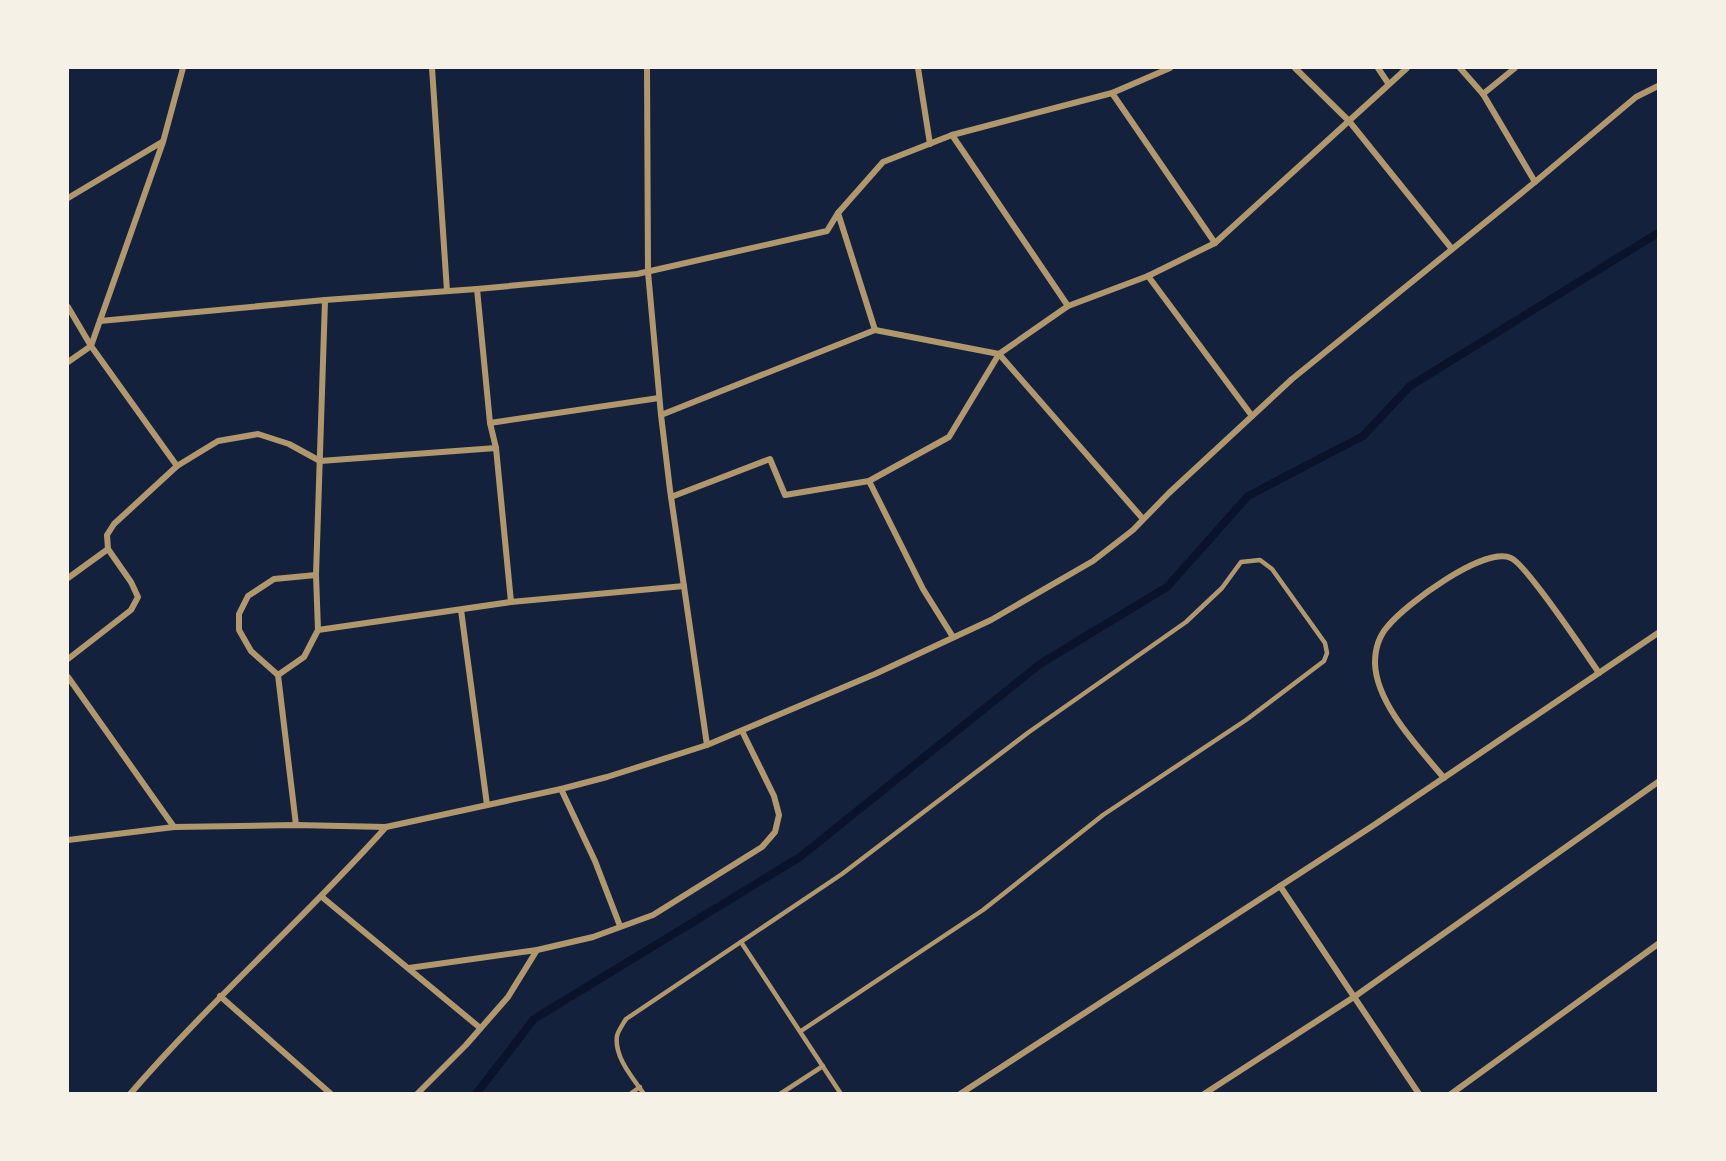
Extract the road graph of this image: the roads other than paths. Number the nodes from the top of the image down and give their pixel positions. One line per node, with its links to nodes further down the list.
1 (183, 68): 17 (street)
2 (432, 68): 27 (street)
3 (647, 68): 24 (street)
4 (918, 68): 18 (street)
5 (1170, 68): 13 (street)
6 (1295, 68): 15 (street)
7 (1378, 68): 11 (street)
8 (1407, 68): 11 (street)
9 (1460, 68): 14 (street)
10 (1515, 68): 14 (street)
11 (1388, 83): 15 (street)
12 (1659, 86): 19 (street)
13 (1112, 93): 16 (street); 22 (street)
14 (1483, 94): 19 (street)
15 (1349, 121): 22 (street); 23 (street)
16 (952, 135): 18 (street); 29 (street)
17 (163, 142): 20 (street); 31 (street)
18 (930, 144): 21 (street)
19 (1535, 182): 23 (street)
20 (68, 198)
21 (838, 213): 24 (street); 32 (street)
22 (1215, 243): 25 (street)
23 (1452, 249): 38 (street)
24 (648, 272): 26 (street); 36 (street)
25 (1148, 276): 29 (street); 38 (street)
26 (477, 289): 27 (street); 39 (street)
27 (447, 291): 28 (street)
28 (325, 300): 31 (street); 41 (street)
29 (1068, 306): 34 (street)
30 (68, 307): 33 (street)
31 (100, 321): 33 (street)
32 (874, 330): 34 (street); 37 (street)
33 (91, 346): 35 (street); 42 (street)
34 (999, 354): 43 (street); 45 (street)
35 (68, 362)
36 (659, 398): 37 (street); 39 (street)
37 (661, 415): 44 (street)
38 (1252, 416): 45 (street)
39 (490, 423): 40 (street)
40 (496, 448): 41 (street); 50 (street)
41 (320, 461): 42 (street); 47 (street)
42 (177, 466): 46 (street)
43 (870, 481): 44 (street); 54 (street)
44 (671, 497): 49 (street)
45 (1143, 519): 54 (street)
46 (108, 549): 48 (street); 55 (street)
47 (316, 575): 52 (street); 57 (street)
48 (68, 578)
49 (684, 586): 50 (street); 60 (street)
50 (511, 602): 51 (street)
51 (461, 610): 52 (street); 64 (street)
52 (318, 630): 57 (street)
53 (1659, 633): 56 (street)
54 (953, 637): 59 (street)
55 (68, 658)
56 (1599, 673): 61 (street); 61 (street)
57 (279, 675): 65 (street)
58 (68, 677): 66 (street)
59 (742, 731): 60 (street); 71 (street)
60 (707, 745): 63 (street)
61 (1444, 778): 69 (street)
62 (1659, 782): 77 (street)
63 (561, 789): 64 (street); 71 (street)
64 (487, 804): 67 (street)
65 (296, 825): 66 (street); 67 (street)
66 (174, 827): 68 (street)
67 (386, 827): 70 (street)
68 (68, 840)
69 (1280, 886): 77 (street); 89 (street)
70 (322, 897): 75 (street); 76 (street)
71 (620, 926): 74 (street)
72 (741, 942): 79 (lane); 79 (lane); 81 (lane)
73 (1659, 944): 92 (street)
74 (537, 950): 75 (street); 78 (street)
75 (409, 968): 78 (street)
76 (220, 996): 82 (street); 83 (street)
77 (1354, 997): 90 (street); 91 (street)
78 (479, 1027): 84 (street)
79 (801, 1031): 80 (lane)
80 (823, 1066): 87 (lane); 88 (lane)
81 (640, 1087): 85 (lane); 86 (lane)
82 (130, 1094)
83 (331, 1094)
84 (417, 1094)
85 (630, 1094)
86 (644, 1094)
87 (780, 1094)
88 (841, 1094)
89 (960, 1094)
90 (1204, 1094)
91 (1419, 1094)
92 (1451, 1094)

